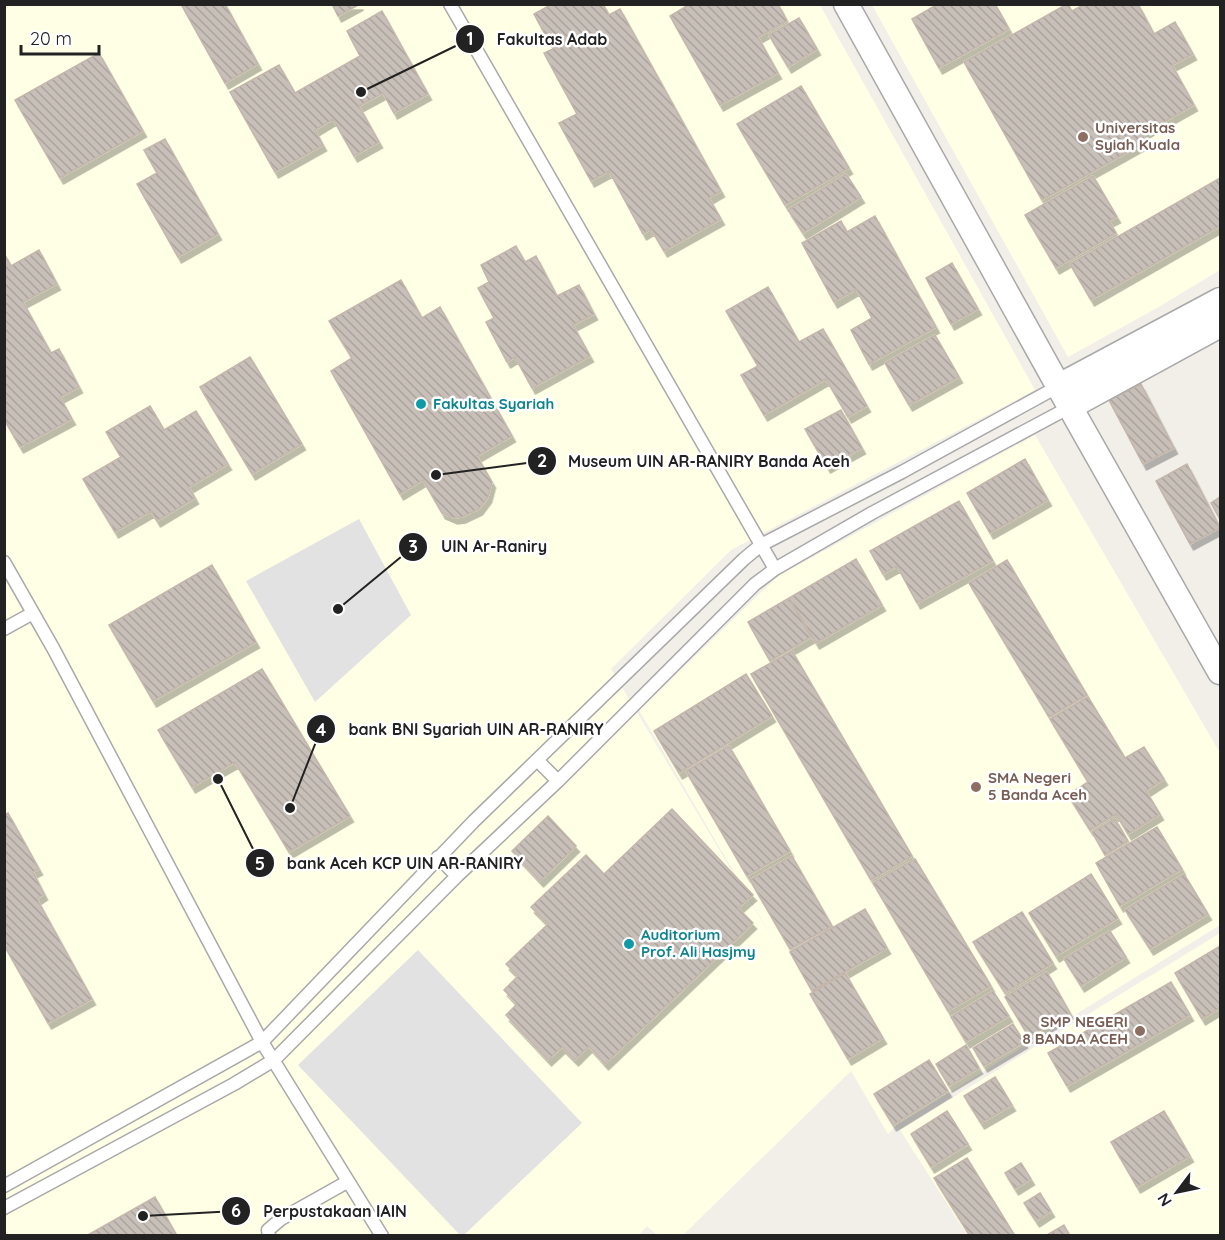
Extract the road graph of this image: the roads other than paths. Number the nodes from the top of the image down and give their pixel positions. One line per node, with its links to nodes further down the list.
1 (450, 4): 8 (lane)
2 (846, 4): 5 (street)
3 (1221, 300): 5 (street)
4 (1221, 325): 5 (street)
5 (1065, 397): 6 (lane); 7 (lane); 13 (street)
6 (902, 472): 7 (lane); 8 (lane)
7 (912, 491): 10 (lane)
8 (761, 545): 10 (lane); 14 (lane)
9 (4, 562): 11 (lane)
10 (775, 569): 15 (lane)
11 (33, 613): 12 (lane); 18 (lane)
12 (4, 629)
13 (1221, 672)
14 (537, 760): 15 (lane); 16 (lane)
15 (558, 781): 17 (lane)
16 (438, 858): 17 (lane); 18 (lane)
17 (457, 876): 19 (lane)
18 (262, 1042): 19 (lane); 21 (lane)
19 (274, 1060): 20 (lane); 22 (lane)
20 (348, 1182): 23 (lane); 24 (lane)
21 (4, 1186)
22 (4, 1208)
23 (269, 1236)
24 (382, 1236)

